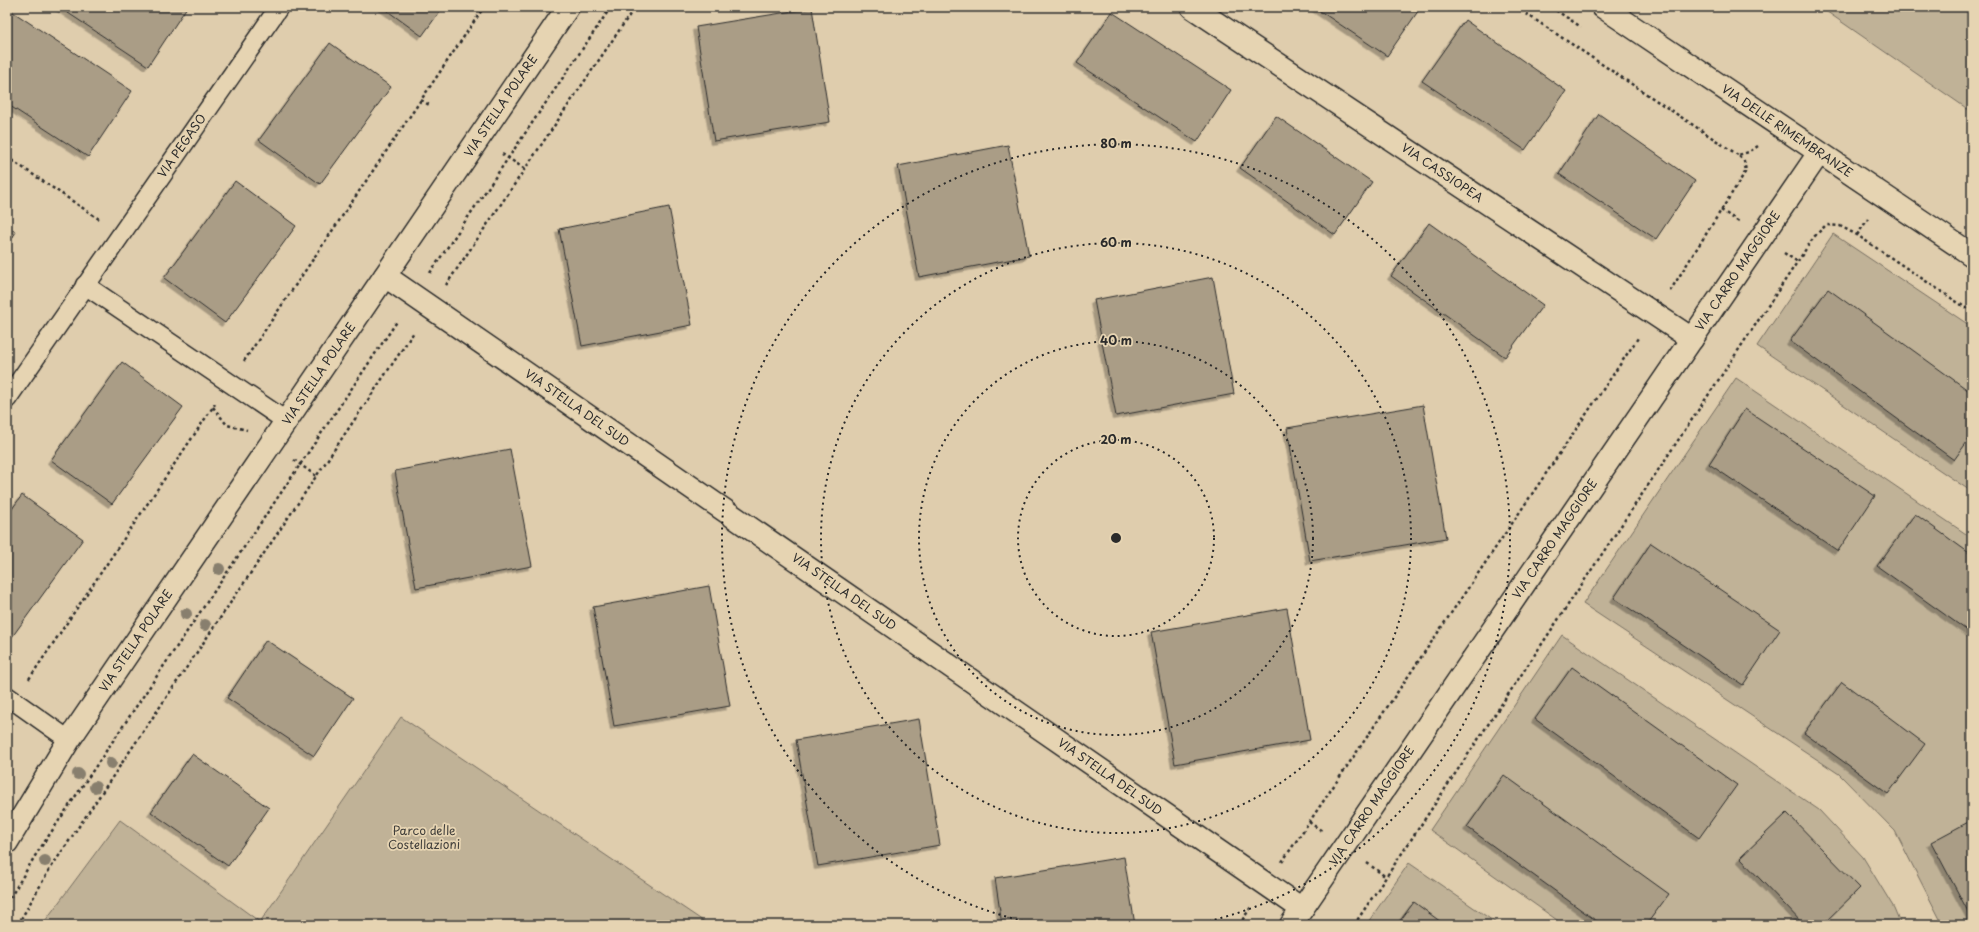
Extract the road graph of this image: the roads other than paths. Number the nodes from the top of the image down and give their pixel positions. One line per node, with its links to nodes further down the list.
1 (279, 7): 8 (lane, VIA PEGASO)
2 (568, 7): 7 (street, VIA STELLA POLARE)
3 (1192, 7): 9 (street, VIA CASSIOPEA)
4 (1603, 7): 5 (street, VIA DELLE RIMEMBRANZE)
5 (1819, 153): 6 (street, VIA DELLE RIMEMBRANZE); 9 (street, VIA CARRO MAGGIORE)
6 (1972, 255)
7 (385, 276): 11 (street, VIA STELLA POLARE); 16 (street, VIA STELLA DEL SUD)
8 (86, 285): 10 (lane, VIA PEGASO); 11 (lane)
9 (1692, 338): 16 (street, VIA CARRO MAGGIORE)
10 (7, 399)
11 (286, 421): 13 (street, VIA STELLA POLARE)
12 (7, 696): 13 (lane)
13 (69, 740): 14 (street, VIA STELLA POLARE); 15 (street, VIA STELLA POLARE)
14 (7, 817)
15 (7, 842)
16 (1297, 917)

